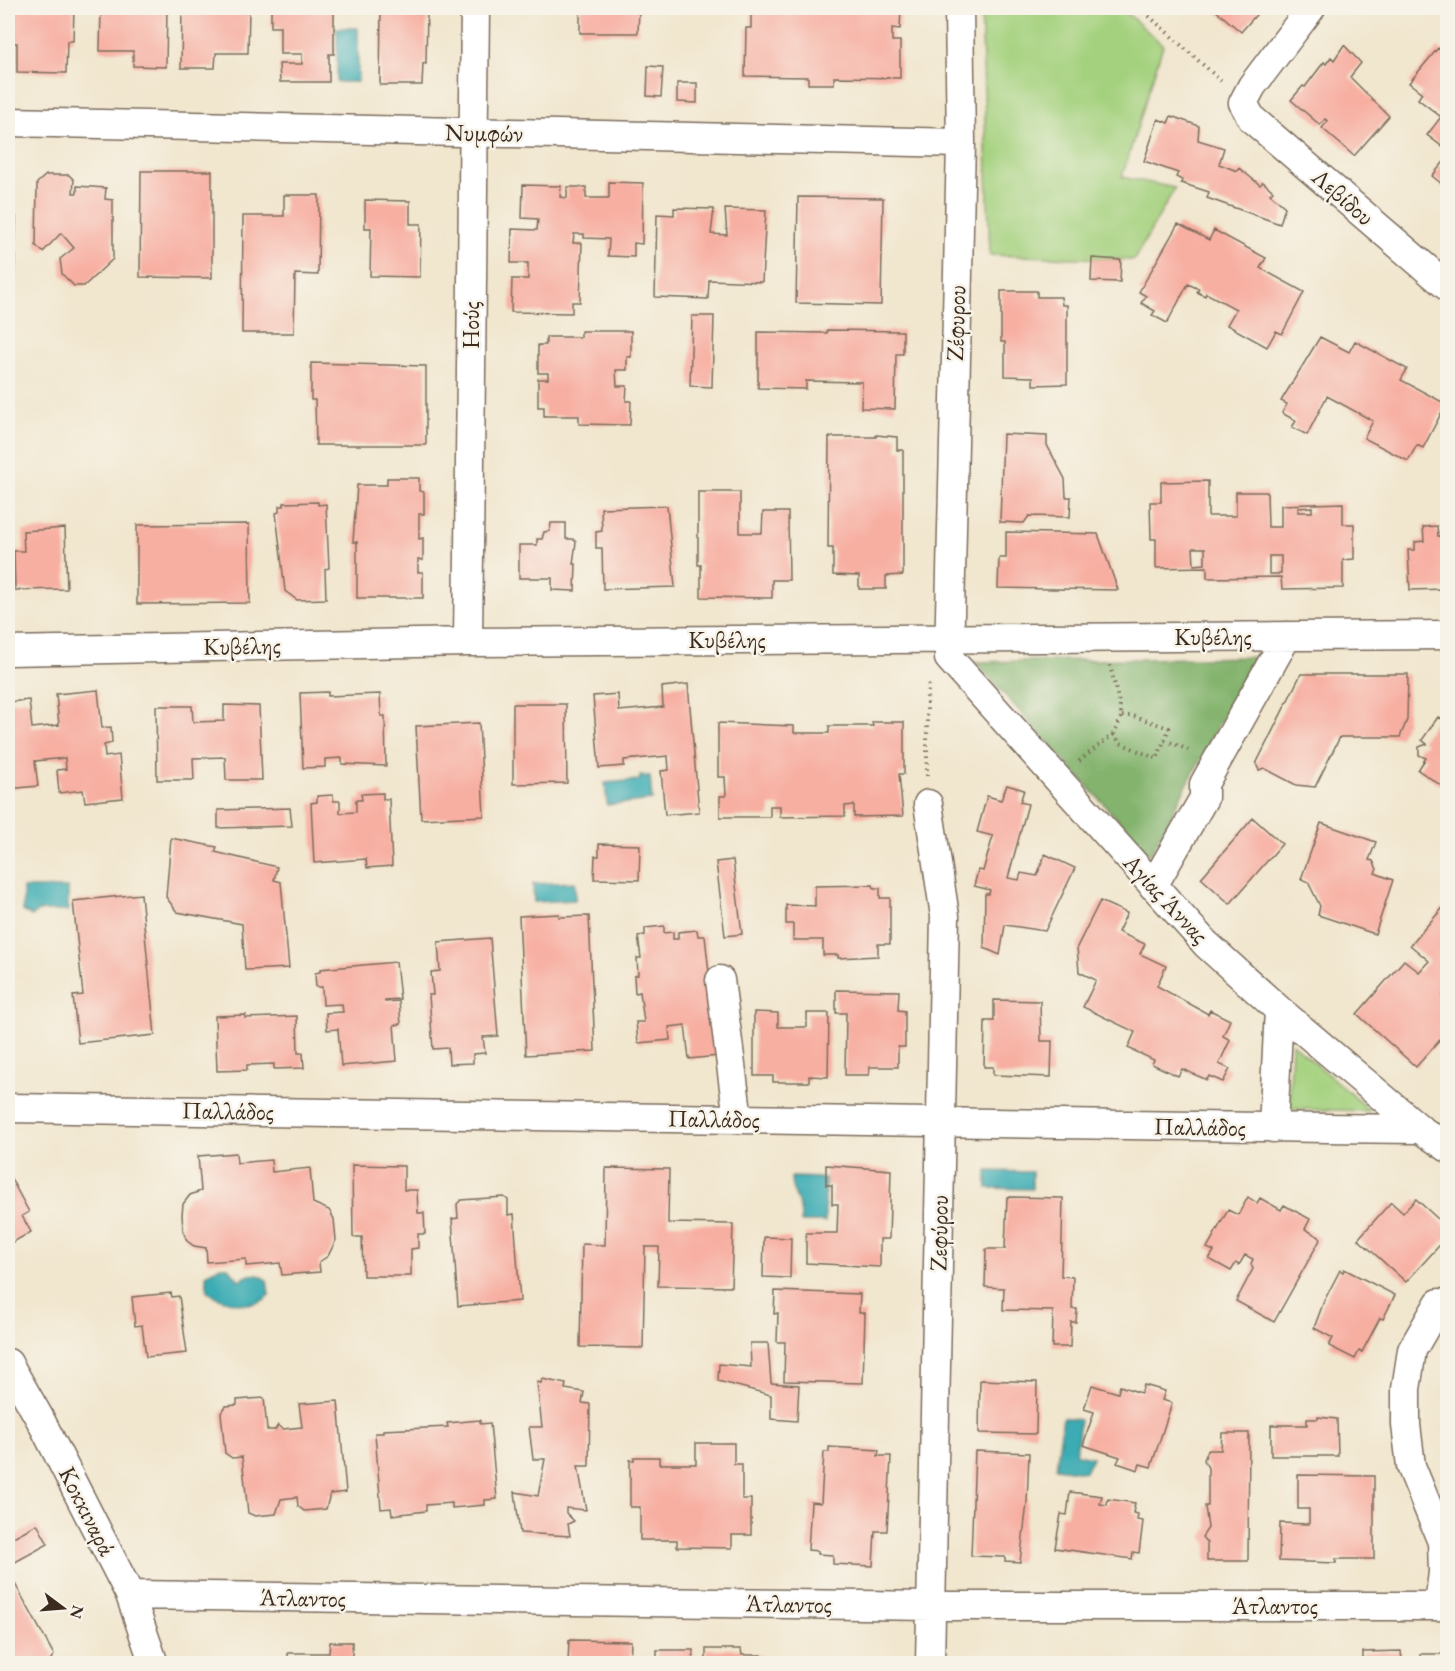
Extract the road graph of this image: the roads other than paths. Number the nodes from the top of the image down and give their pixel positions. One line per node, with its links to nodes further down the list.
1 (475, 8): 5 (street, Ηούς)
2 (959, 8): 6 (street, Ζέφυρου)
3 (1311, 8): 7 (street, Λεβίδου)
4 (8, 122): 5 (street, Νυμφών)
5 (473, 133): 6 (street, Νυμφών); 10 (street, Ηούς)
6 (961, 143): 11 (street, Ζέφυρου)
7 (1448, 287)
8 (1448, 635): 9 (street, Κυβέλης)
9 (1287, 636): 11 (street, Κυβέλης); 14 (street)
10 (468, 642): 11 (street, Κυβέλης); 12 (street, Κυβέλης)
11 (948, 648): 14 (street, Αγίας Άννας)
12 (8, 651)
13 (928, 804): 19 (street, Ζεφύρου)
14 (1153, 886): 16 (street, Αγίας Άννας)
15 (720, 980): 18 (street)
16 (1279, 1010): 20 (street); 21 (street, Αγίας Άννας)
17 (8, 1108): 18 (street, Παλλάδος)
18 (738, 1119): 19 (street, Παλλάδος)
19 (942, 1125): 20 (street, Παλλάδος); 26 (street, Ζεφύρου)
20 (1273, 1128): 21 (street, Παλλάδος)
21 (1420, 1129): 22 (street)
22 (1448, 1148)
23 (1438, 1303): 27 (street)
24 (8, 1363): 25 (street, Κοκκιναρά)
25 (130, 1595): 26 (street, Άτλαντος); 28 (street, Κοκκιναρά)
26 (931, 1606): 27 (street, Άτλαντος); 29 (street, Ζεφύρου)
27 (1443, 1606)
28 (154, 1664)
29 (930, 1664)

